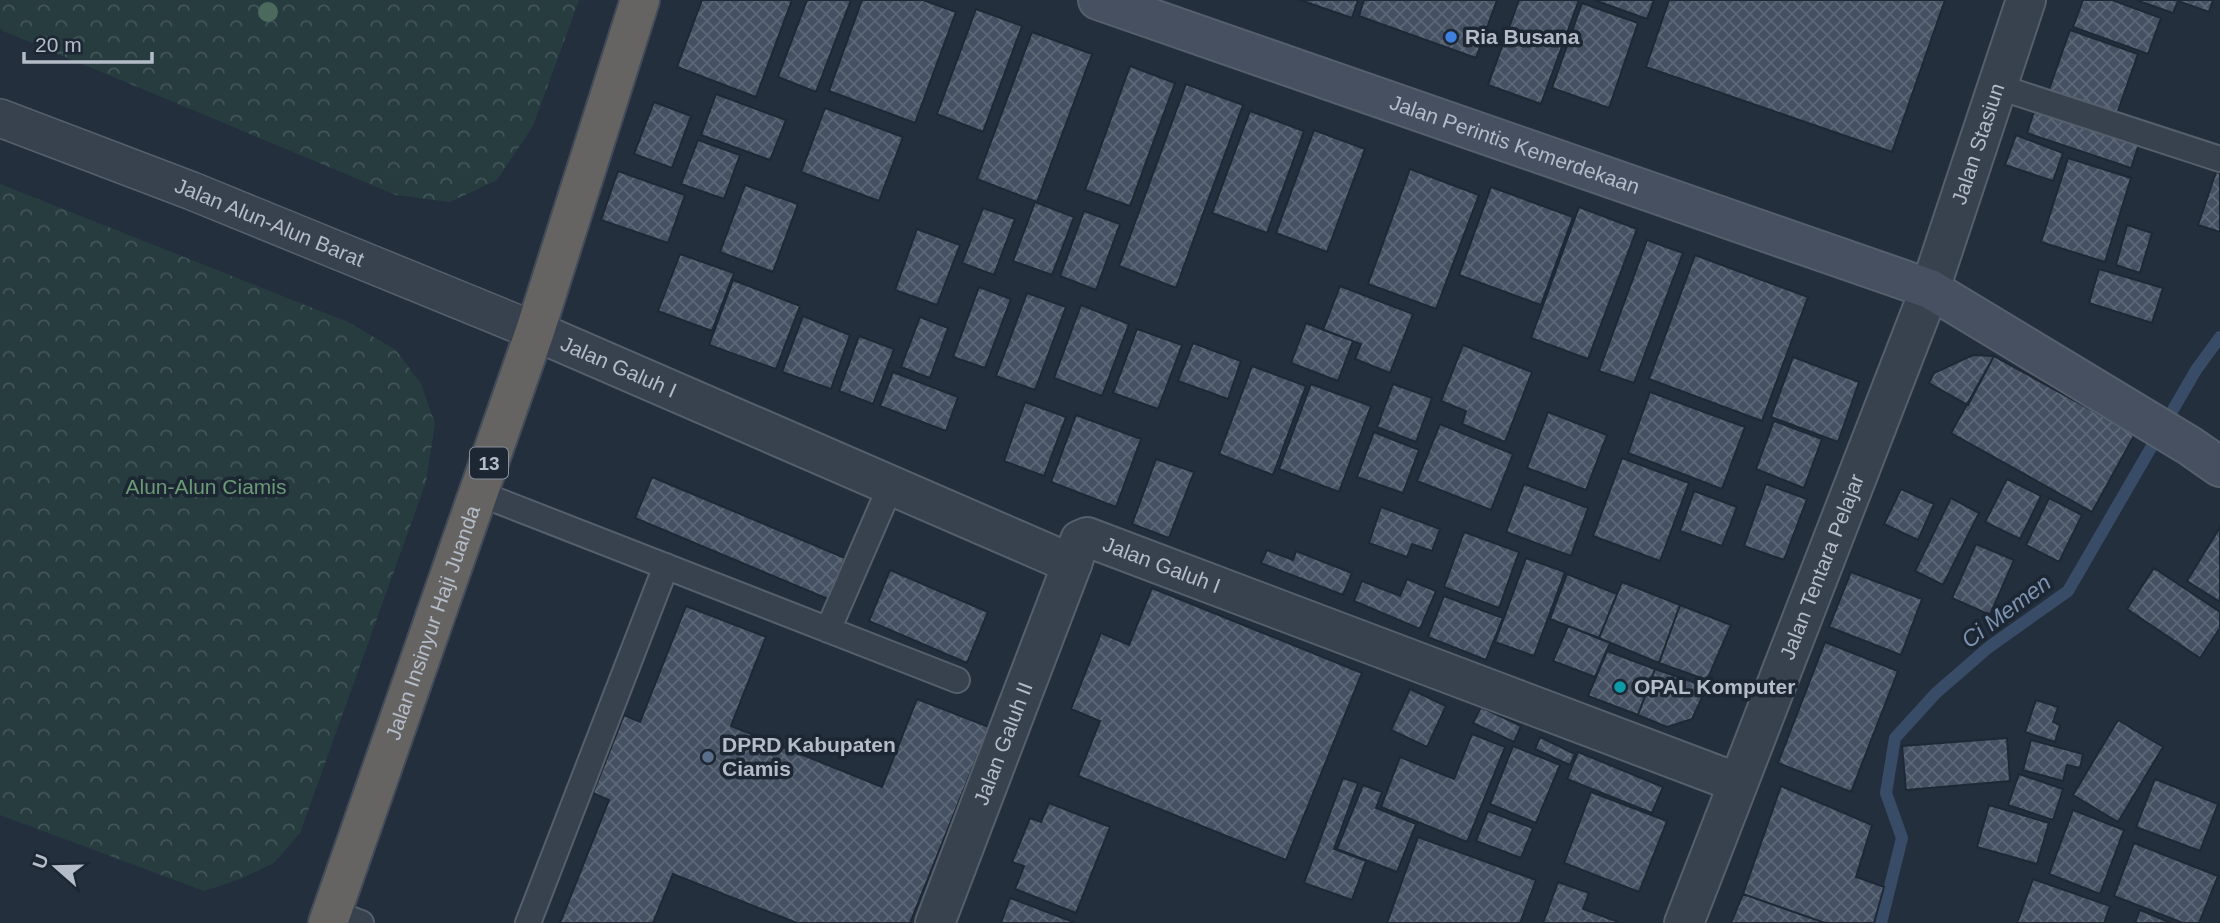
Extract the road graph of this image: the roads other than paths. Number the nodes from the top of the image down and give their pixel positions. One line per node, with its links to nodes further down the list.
1 (640, 0): 8 (highway, Jalan Insinyur Haji Juanda / 13)
2 (1098, 0): 7 (main road, Jalan Perintis Kemerdekaan)
3 (2026, 0): 4 (street, Jalan Stasiun)
4 (1998, 87): 6 (lane); 7 (street, Jalan Stasiun)
5 (0, 118): 8 (street, Jalan Alun-Alun Barat)
6 (2220, 159)
7 (1930, 289): 9 (main road, Jalan Perintis Kemerdekaan); 16 (street, Jalan Tentara Pelajar)
8 (535, 331): 10 (street, Jalan Galuh I); 11 (highway, Jalan Insinyur Haji Juanda / 13)
9 (2205, 456)
10 (891, 485): 12 (street, Jalan Galuh I); 14 (lane)
11 (478, 493): 13 (lane); 17 (highway, Jalan Insinyur Haji Juanda / 13)
12 (1072, 564): 16 (street, Jalan Galuh I); 19 (street, Jalan Galuh II)
13 (666, 566): 14 (lane); 18 (lane)
14 (828, 630): 15 (lane)
15 (957, 680)
16 (1738, 783): 20 (street, Jalan Tentara Pelajar)
17 (340, 919)
18 (528, 923)
19 (935, 923)
20 (1684, 923)

